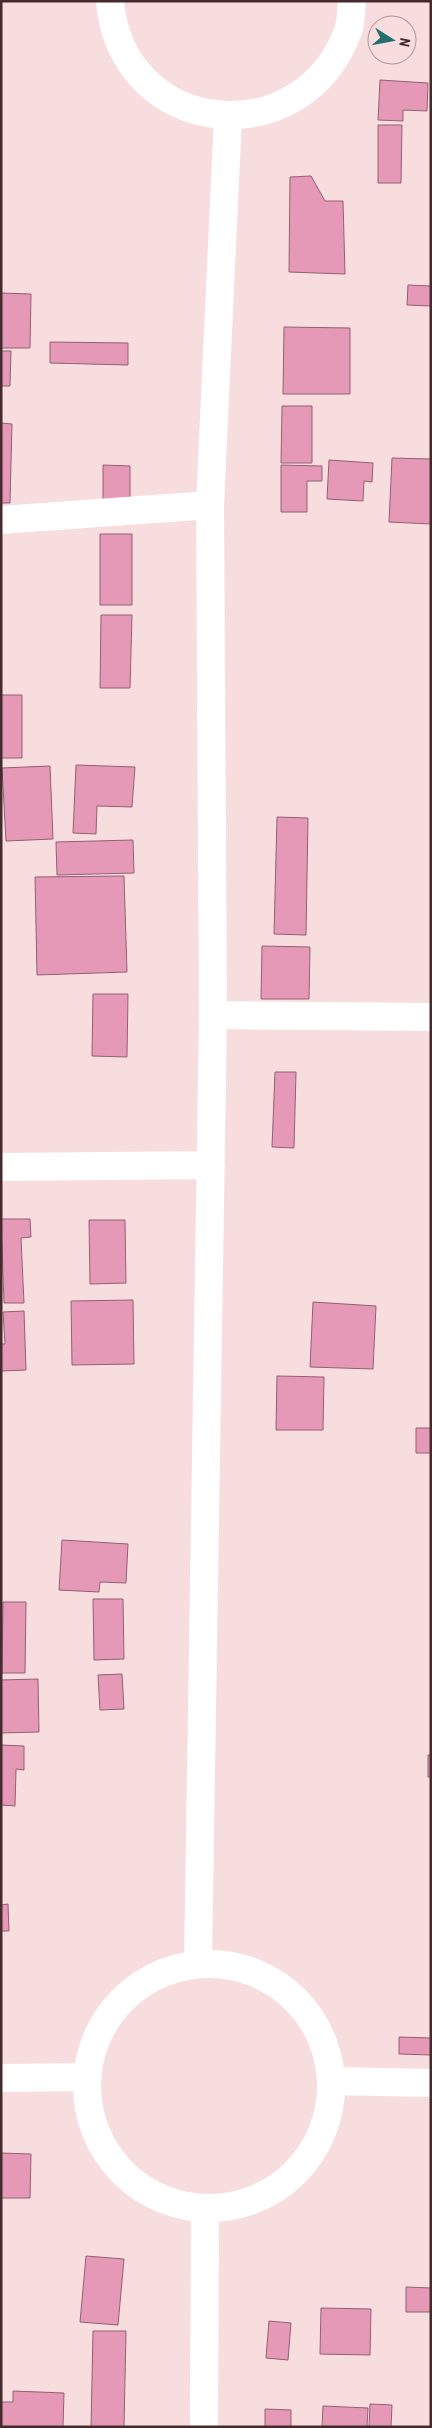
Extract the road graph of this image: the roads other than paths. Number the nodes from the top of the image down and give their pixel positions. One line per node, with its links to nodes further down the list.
1 (110, 1): 3 (street)
2 (352, 1): 3 (street)
3 (228, 116): 4 (street)
4 (210, 505): 5 (street); 6 (street)
5 (1, 520)
6 (213, 1015): 7 (street); 8 (street)
7 (431, 1016)
8 (211, 1164): 9 (street); 10 (street)
9 (1, 1167)
10 (198, 1963): 11 (street); 13 (street)
11 (86, 2077): 12 (street); 15 (street)
12 (1, 2078)
13 (332, 2081): 14 (street); 15 (street)
14 (431, 2083)
15 (205, 2209): 16 (street)
16 (204, 2427)

